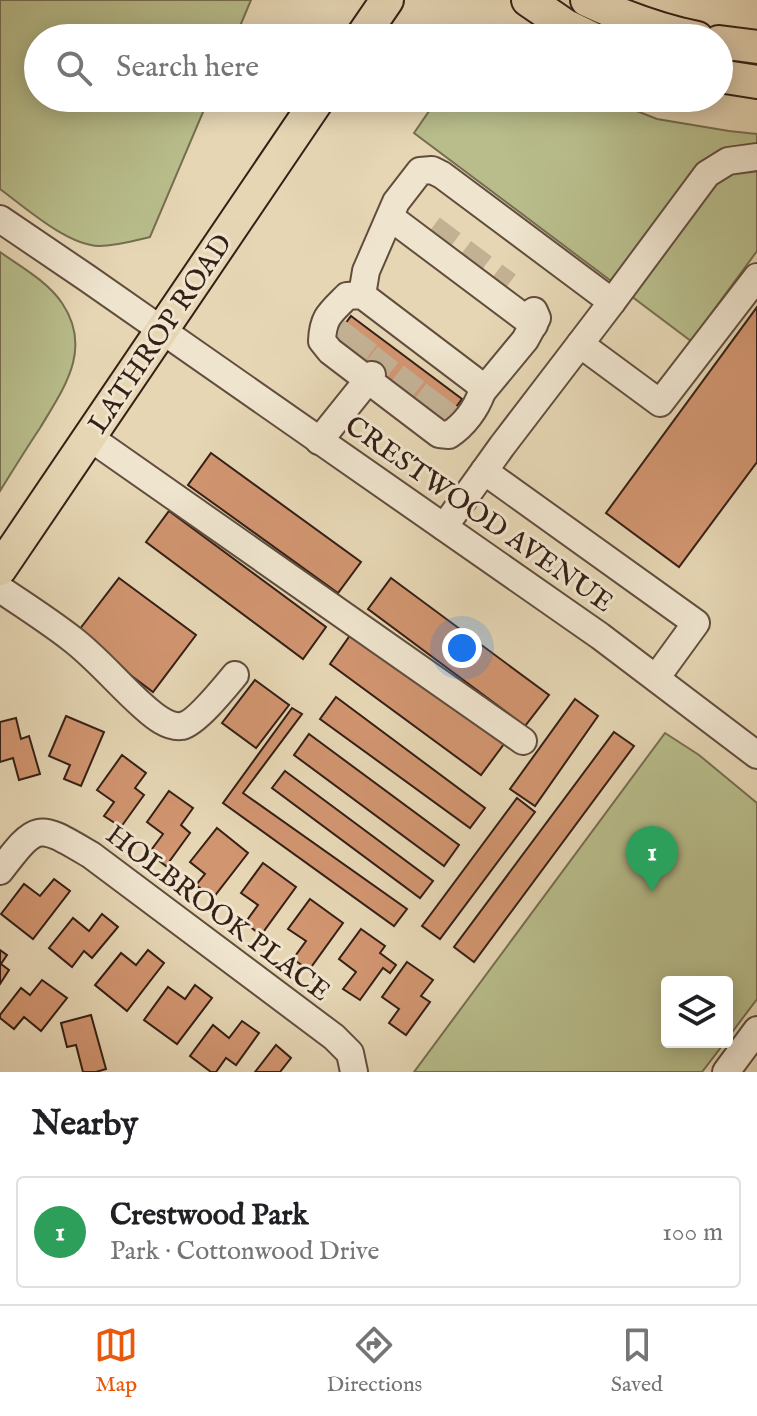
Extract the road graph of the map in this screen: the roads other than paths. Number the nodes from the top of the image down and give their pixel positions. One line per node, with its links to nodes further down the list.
1 (387, 0): 4 (main road)
2 (528, 0): 5 (main road)
3 (587, 0): 6 (main road)
4 (371, 24)
5 (563, 24)
6 (644, 24)
7 (733, 44): 8 (main road)
8 (757, 47)
9 (733, 78): 10 (main road)
10 (757, 82)
11 (310, 112): 21 (main road, LATHROP ROAD)
12 (757, 157): 18 (street)
13 (393, 209): 15 (street); 18 (street); 19 (street); 20 (street)
14 (0, 219): 21 (street, CRESTWOOD AVENUE)
15 (432, 228)
16 (757, 277): 22 (street)
17 (508, 285): 20 (street)
18 (612, 302): 22 (street)
19 (368, 312): 23 (street); 24 (street)
20 (534, 325): 24 (street)
21 (161, 331): 25 (main road, LATHROP ROAD); 26 (street, CRESTWOOD AVENUE)
22 (580, 344): 27 (street)
23 (370, 377): 24 (street); 26 (street)
24 (462, 389): 27 (street)
25 (89, 437): 30 (main road, LATHROP ROAD); 34 (street)
26 (319, 441): 29 (street, CRESTWOOD AVENUE)
27 (502, 446): 28 (street)
28 (484, 471): 29 (street); 33 (street)
29 (444, 527): 33 (street, CRESTWOOD AVENUE)
30 (0, 569)
31 (0, 589): 32 (street)
32 (235, 675)
33 (656, 678): 35 (street, CRESTWOOD AVENUE)
34 (523, 741)
35 (757, 755)
36 (0, 871): 38 (street, HOLBROOK PLACE)
37 (757, 1030): 39 (street)
38 (352, 1062)
39 (726, 1072)

